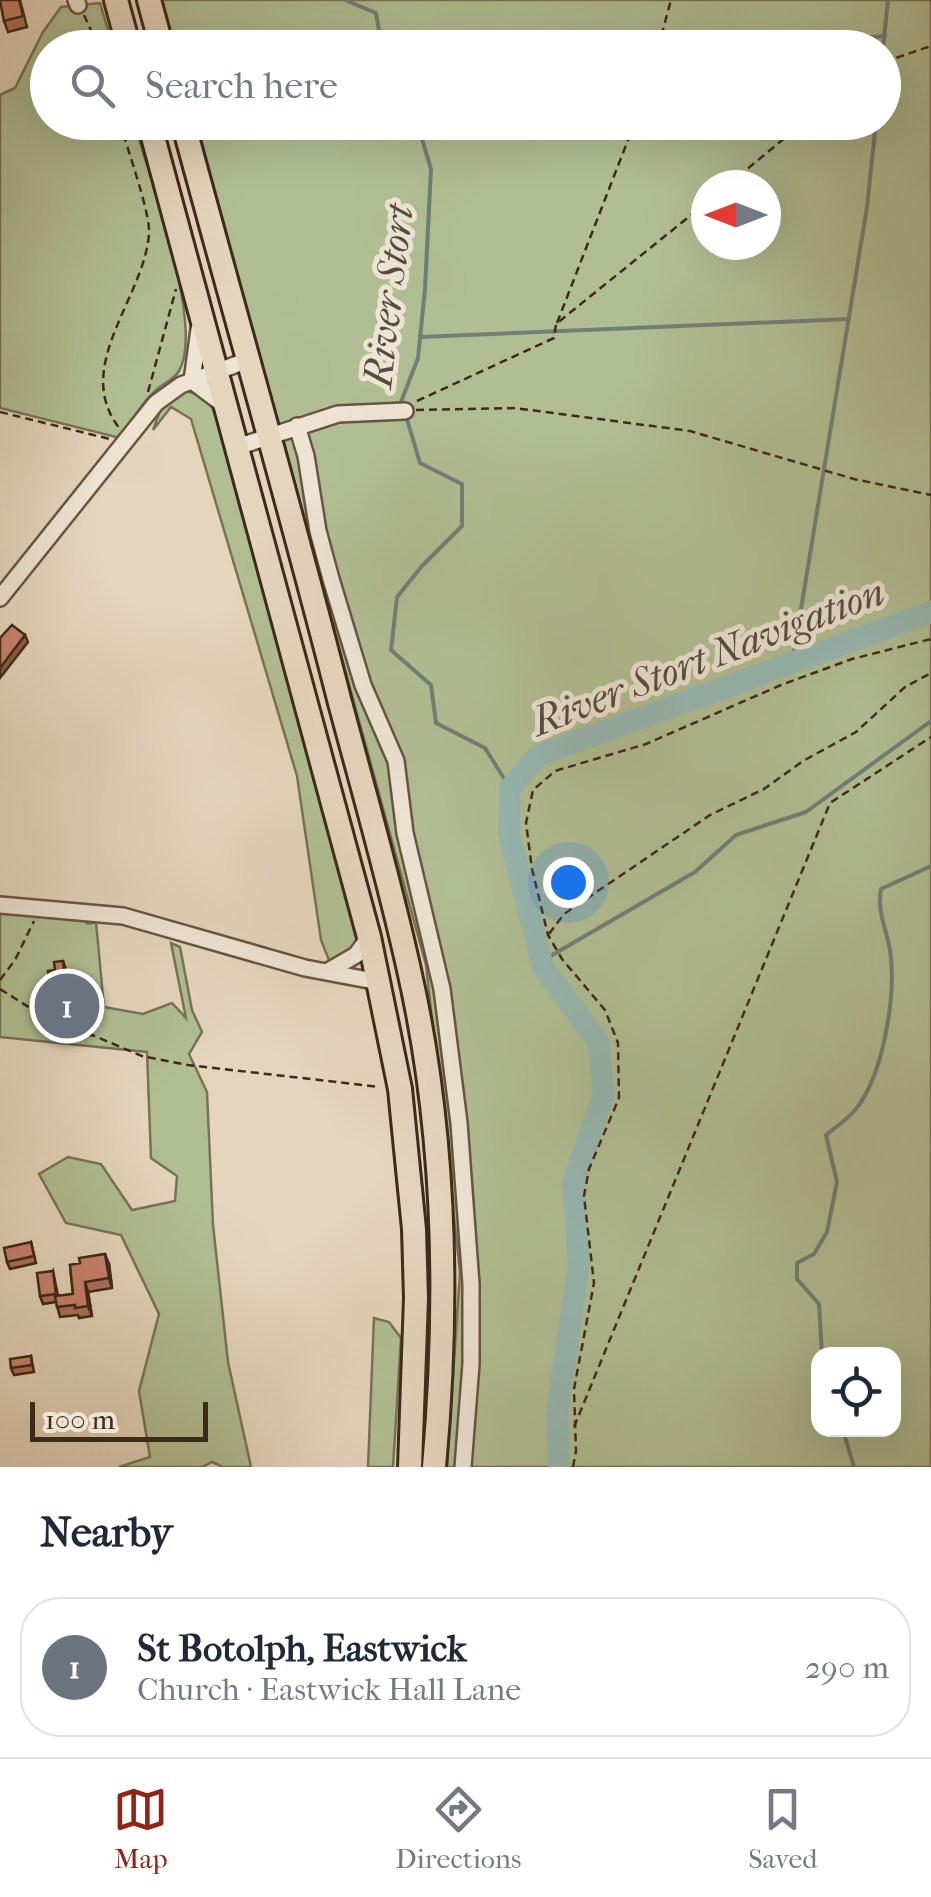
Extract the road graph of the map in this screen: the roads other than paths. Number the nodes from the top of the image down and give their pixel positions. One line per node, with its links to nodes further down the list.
1 (116, 0): 3 (highway)
2 (150, 0): 4 (highway)
3 (124, 30)
4 (158, 30)
5 (155, 140): 7 (highway)
6 (188, 140): 8 (highway)
7 (201, 310): 9 (highway); 10 (street)
8 (248, 360): 9 (street); 14 (highway)
9 (217, 372): 10 (street); 11 (highway)
10 (192, 381): 11 (street); 16 (street)
11 (226, 407): 15 (highway)
12 (408, 410): 13 (street)
13 (297, 426): 14 (street); 23 (street)
14 (269, 437): 15 (street); 22 (highway)
15 (238, 447): 18 (highway)
16 (0, 598)
17 (0, 905): 19 (street)
18 (369, 937): 19 (street); 20 (highway)
19 (330, 970): 20 (street)
20 (380, 982): 21 (highway)
21 (410, 1467)
22 (434, 1467)
23 (463, 1467)

